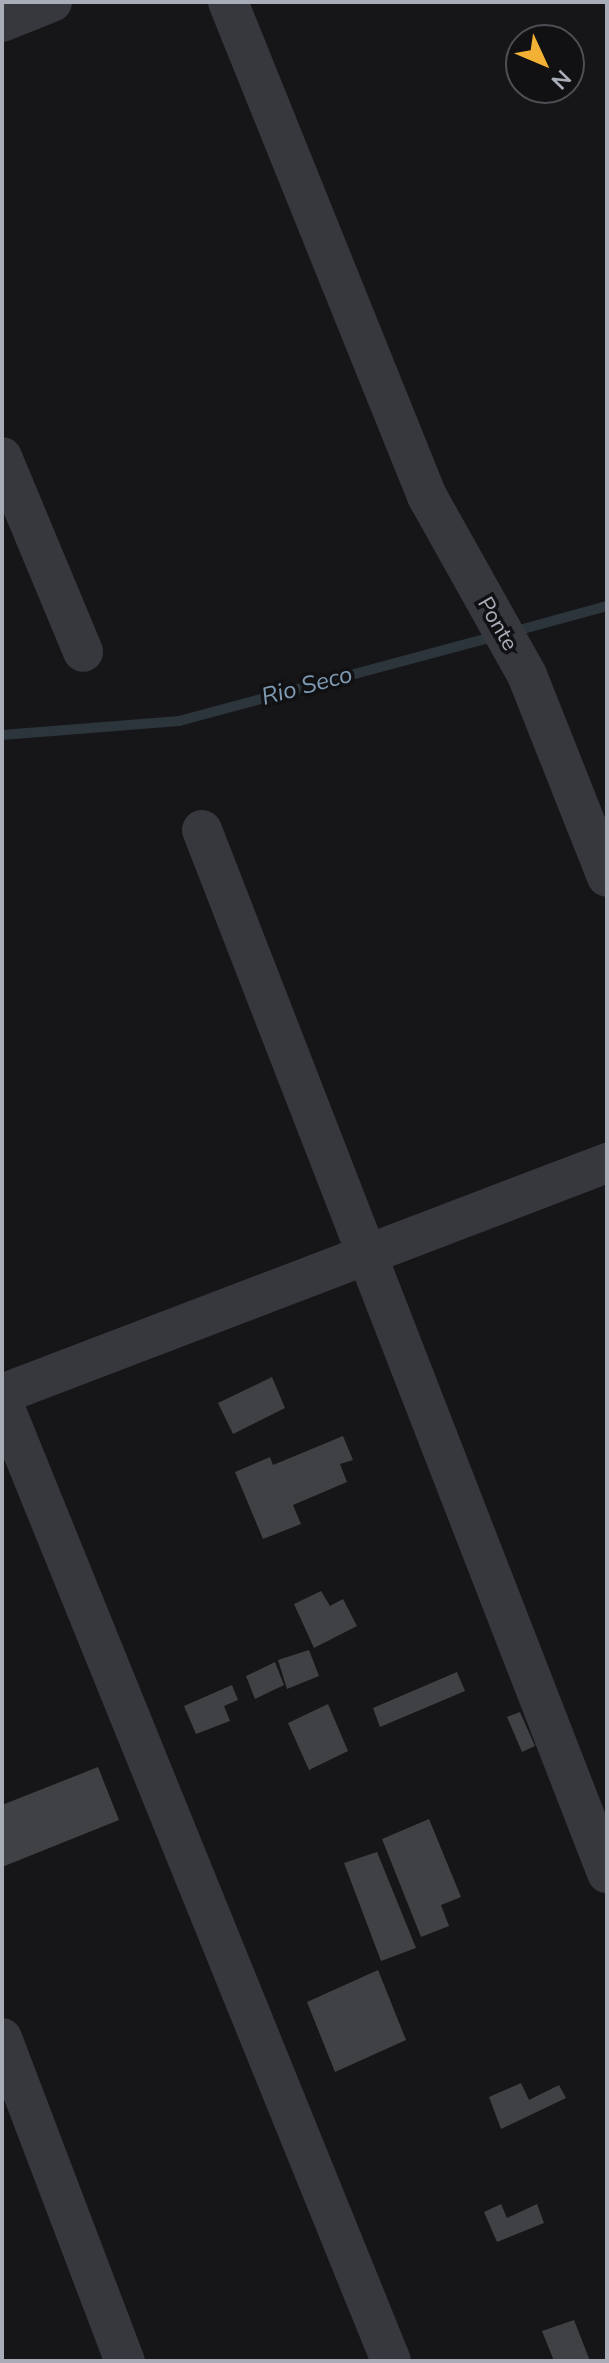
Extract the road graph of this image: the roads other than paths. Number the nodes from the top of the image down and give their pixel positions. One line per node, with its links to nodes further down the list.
1 (52, 2): 3 (street)
2 (228, 2): 7 (street, Ponte)
3 (2, 22)
4 (2, 457): 5 (street)
5 (83, 652)
6 (202, 830): 9 (street)
7 (607, 877)
8 (607, 1163): 9 (street)
9 (366, 1253): 10 (street); 12 (street)
10 (2, 1394)
11 (2, 1401): 15 (street)
12 (607, 1873)
13 (2, 2038): 14 (street)
14 (125, 2361)
15 (391, 2361)

